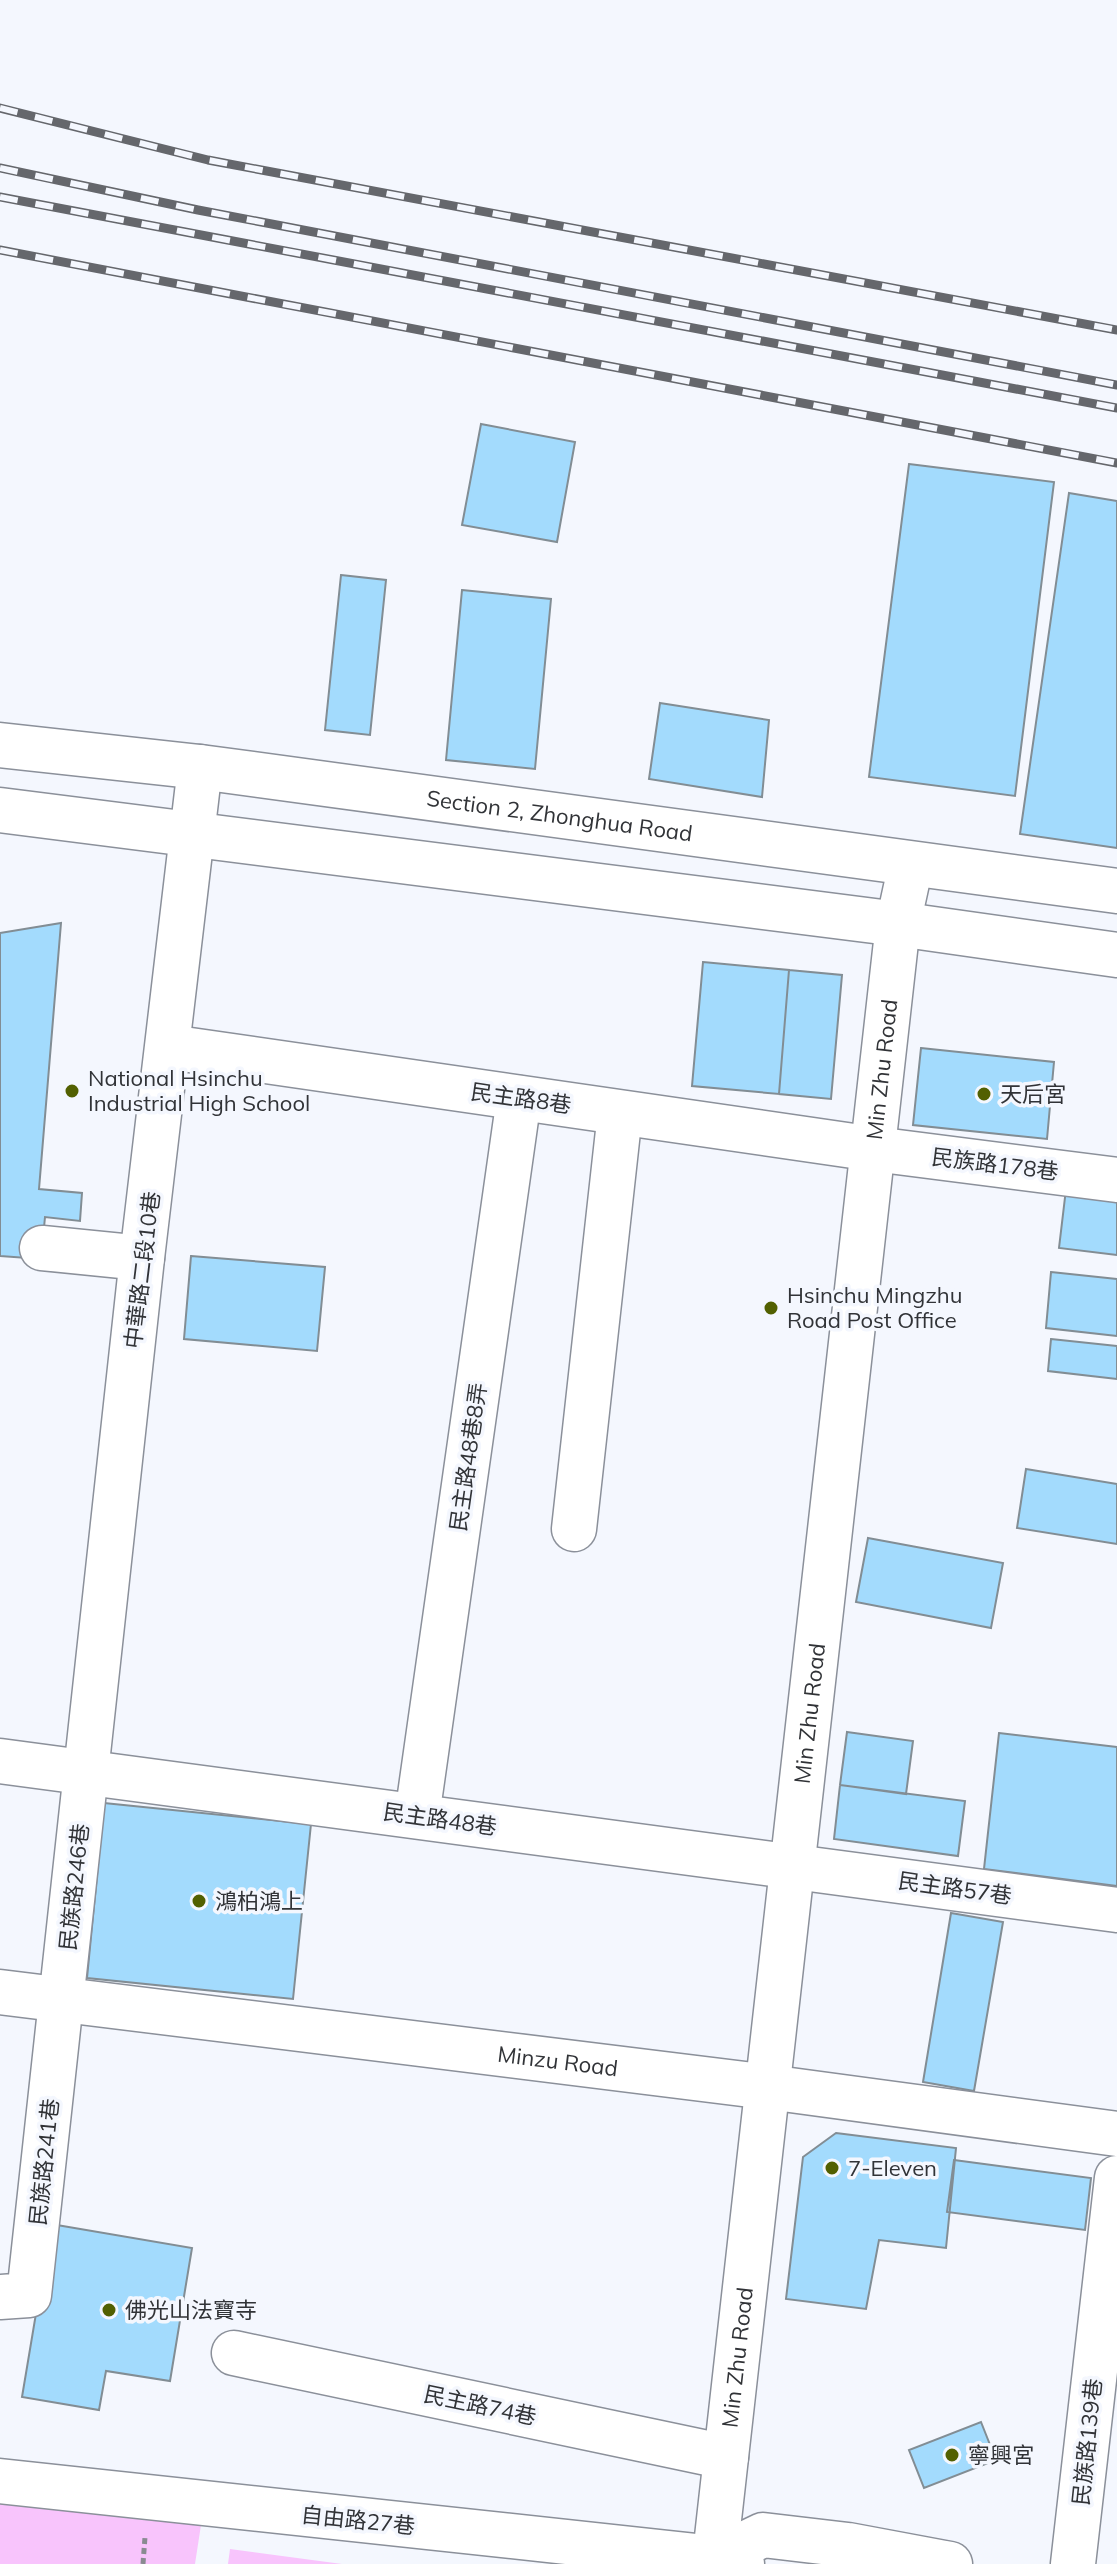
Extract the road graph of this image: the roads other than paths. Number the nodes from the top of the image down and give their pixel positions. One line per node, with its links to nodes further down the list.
1 (0, 745): 2 (street, Section 2, Zhonghua Road)
2 (200, 767): 4 (street, 中華路二段10巷); 5 (street, Section 2, Zhonghua Road)
3 (0, 810): 4 (street)
4 (193, 834): 7 (street); 9 (street, 中華路二段10巷)
5 (911, 864): 6 (street, Section 2, Zhonghua Road); 7 (street, Min Zhu Road)
6 (1117, 891)
7 (898, 924): 8 (street); 12 (street, Min Zhu Road)
8 (1117, 955)
9 (169, 1047): 10 (street, 民主路8巷); 15 (street, 中華路二段10巷)
10 (519, 1098): 11 (street, 民主路8巷); 19 (street, 民主路48巷8弄)
11 (620, 1113): 12 (street, 民主路8巷); 16 (street)
12 (874, 1149): 13 (street, 民族路178巷); 20 (street, Min Zhu Road)
13 (1117, 1180)
14 (42, 1248): 15 (street)
15 (142, 1258): 18 (street, 中華路二段10巷)
16 (574, 1529)
17 (0, 1761): 18 (street, 民主路48巷)
18 (87, 1773): 19 (street, 民主路48巷); 23 (street, 民族路246巷)
19 (417, 1816): 20 (street, 民主路48巷)
20 (792, 1866): 21 (street, 民主路57巷); 24 (street, Min Zhu Road)
21 (1117, 1910)
22 (0, 1992): 23 (street, Minzu Road)
23 (61, 2001): 24 (street, Minzu Road); 27 (street, 民族路241巷)
24 (768, 2087): 25 (street, Minzu Road); 30 (street, Min Zhu Road)
25 (1117, 2134)
26 (1117, 2178): 28 (street, 民族路139巷)
27 (0, 2297)
28 (1107, 2351): 34 (street, 民族路139巷)
29 (234, 2353): 30 (street, 民主路74巷)
30 (726, 2457): 32 (street, Min Zhu Road)
31 (0, 2481): 32 (street, 自由路27巷)
32 (725, 2562): 33 (street)
33 (950, 2564)
34 (1073, 2564)

